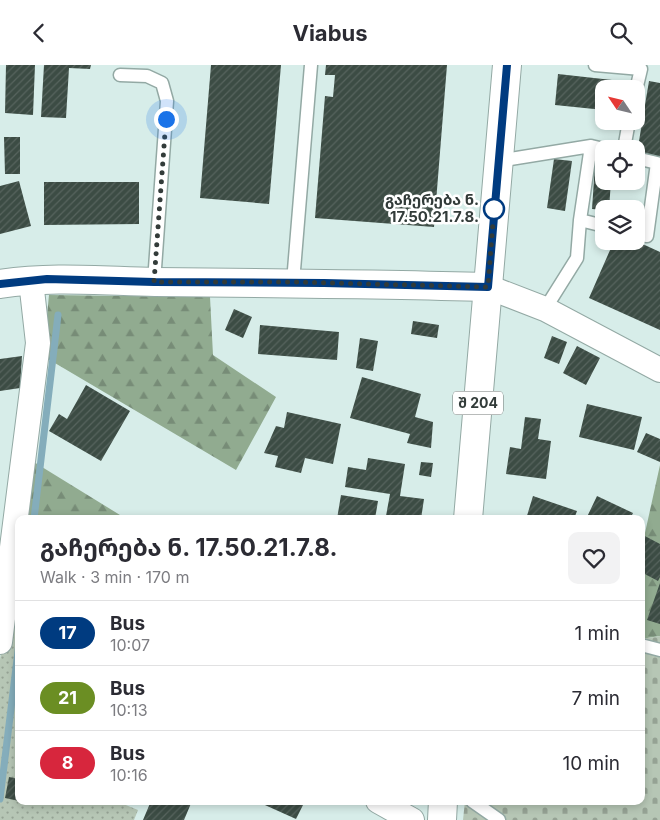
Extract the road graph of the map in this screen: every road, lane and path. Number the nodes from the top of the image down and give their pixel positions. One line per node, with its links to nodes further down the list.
1 (310, 65): 16 (lane)
2 (507, 65): 10 (street, შ 204)
3 (594, 65): 4 (lane)
4 (643, 67): 6 (lane)
5 (120, 75): 15 (lane)
6 (639, 80)
7 (591, 146): 8 (lane); 10 (lane); 11 (lane)
8 (595, 147)
9 (645, 160): 13 (lane)
10 (498, 161): 18 (street, შ 204)
11 (580, 219): 12 (lane); 19 (lane)
12 (595, 223)
13 (645, 236)
14 (31, 281): 15 (street); 17 (street); 22 (street)
15 (154, 282): 16 (street)
16 (293, 282): 18 (street)
17 (0, 284)
18 (488, 287): 19 (street); 21 (street, შ 204)
19 (545, 309): 20 (street)
20 (660, 370)
21 (468, 515)
22 (7, 531): 23 (street)
23 (0, 642)
24 (645, 646): 25 (lane)
25 (660, 650)
26 (385, 805): 29 (street)
27 (444, 805): 30 (street)
28 (478, 805): 31 (lane)
29 (412, 820)
30 (442, 820)
31 (499, 820)

